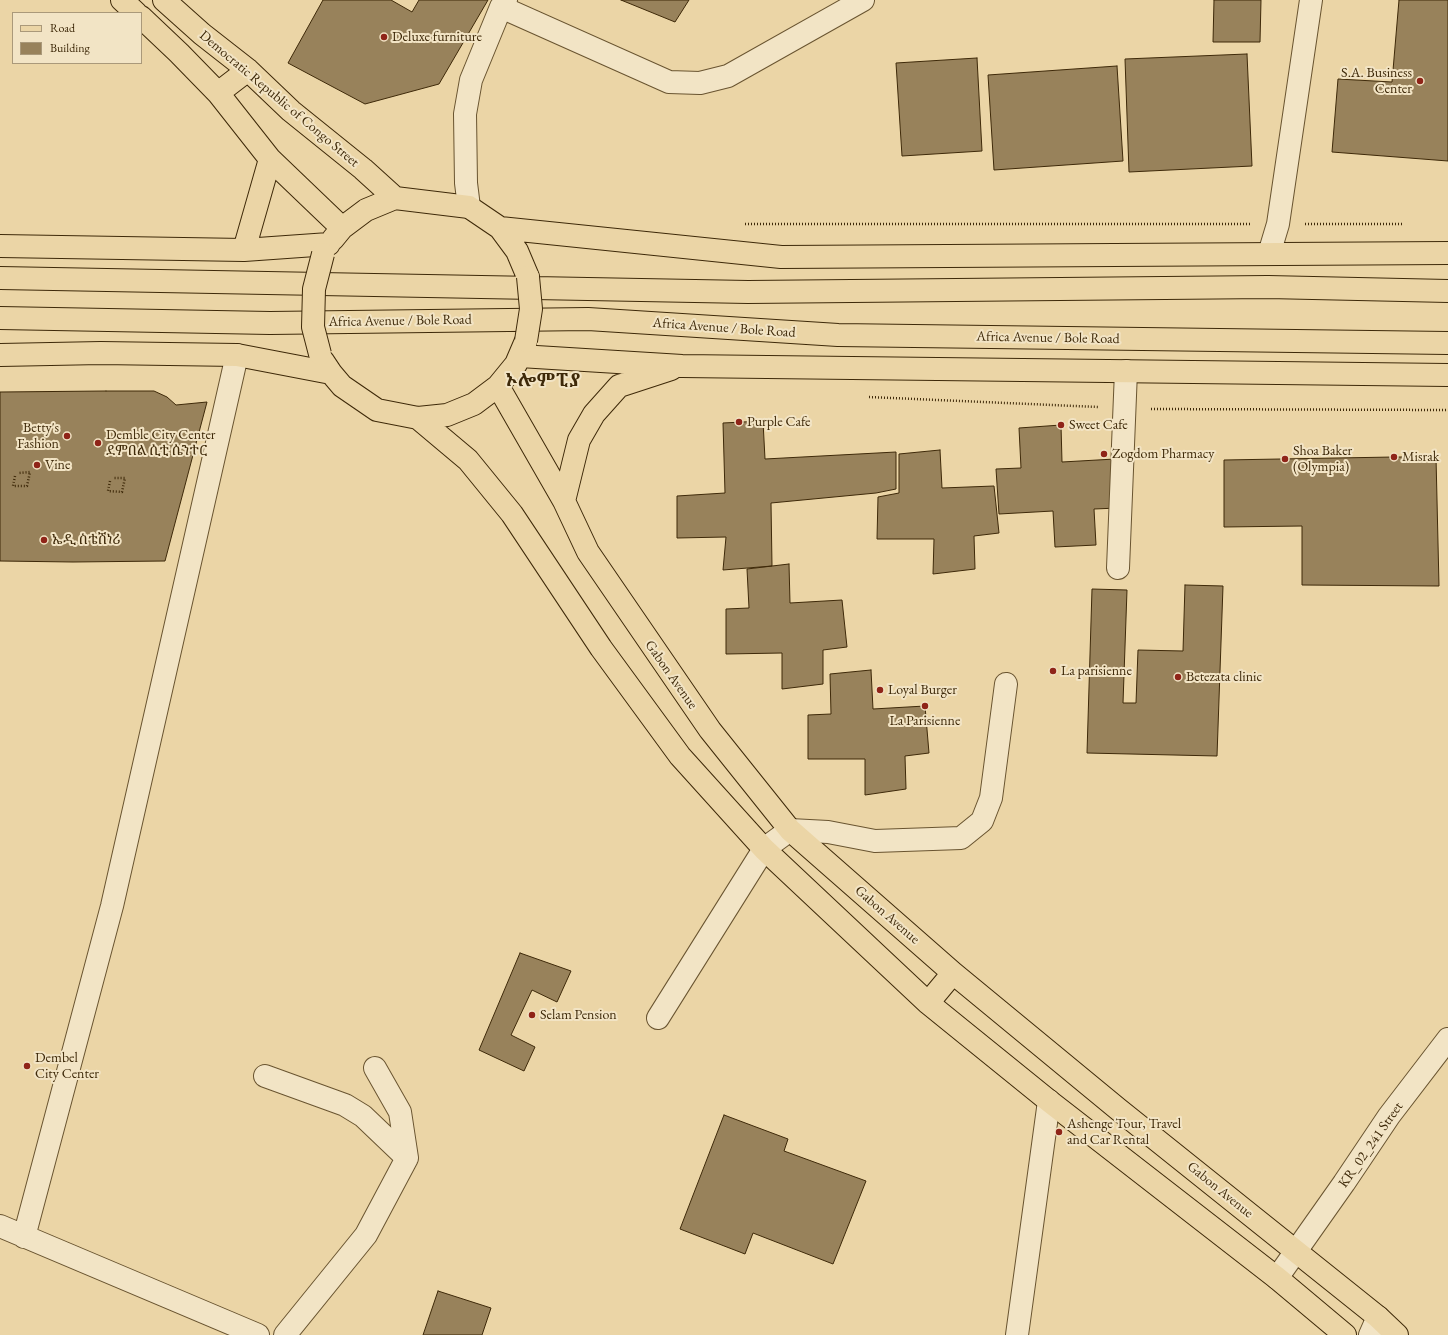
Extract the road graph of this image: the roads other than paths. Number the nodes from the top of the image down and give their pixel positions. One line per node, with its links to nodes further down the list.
1 (122, 0): 6 (main road)
2 (164, 0): 8 (main road, Democratic Republic of Congo Street)
3 (863, 0): 5 (street)
4 (1311, 0): 18 (street)
5 (503, 4): 12 (street)
6 (135, 12)
7 (142, 18): 9 (main road, Democratic Republic of Congo Street)
8 (248, 70): 9 (main road); 11 (main road, Democratic Republic of Congo Street)
9 (218, 93): 10 (main road, Democratic Republic of Congo Street)
10 (270, 159): 14 (main road, Democratic Republic of Congo Street); 16 (main road)
11 (395, 198): 12 (main road); 14 (main road)
12 (470, 207): 13 (main road)
13 (500, 228): 18 (main road); 23 (main road, bridge)
14 (331, 242): 16 (main road); 29 (main road, bridge)
15 (0, 246): 16 (main road)
16 (244, 250)
17 (1448, 253): 18 (main road)
18 (1269, 254)
19 (0, 278): 20 (main road)
20 (1448, 291)
21 (0, 318): 22 (main road, Africa Avenue / Bole Road)
22 (1448, 343)
23 (520, 353): 26 (main road); 30 (main road)
24 (0, 356): 25 (main road)
25 (237, 356): 29 (main road); 46 (street)
26 (682, 366): 27 (main road); 32 (main road)
27 (1126, 371): 28 (main road); 33 (street)
28 (1448, 375)
29 (336, 379): 31 (main road)
30 (498, 386): 31 (main road); 32 (main road, Gabon Avenue)
31 (418, 418): 36 (main road)
32 (564, 501): 35 (main road, Gabon Avenue)
33 (1118, 568)
34 (1006, 684): 35 (street)
35 (790, 830): 36 (street); 37 (main road, Gabon Avenue)
36 (764, 849): 38 (main road); 39 (street)
37 (953, 973): 38 (main road); 47 (main road, Gabon Avenue)
38 (928, 1003): 43 (main road)
39 (658, 1018)
40 (1448, 1039): 47 (street, KR_02_241 Street)
41 (375, 1068): 44 (street)
42 (265, 1076): 44 (street)
43 (1049, 1101): 48 (main road); 52 (street)
44 (407, 1158): 51 (street)
45 (0, 1226): 46 (street)
46 (24, 1237): 50 (street)
47 (1296, 1251): 48 (street, KR_02_241 Street); 49 (main road, Gabon Avenue)
48 (1277, 1278): 53 (main road)
49 (1374, 1326): 54 (main road, Gabon Avenue)
50 (258, 1335)
51 (285, 1335)
52 (1017, 1335)
53 (1345, 1335)
54 (1397, 1335)

